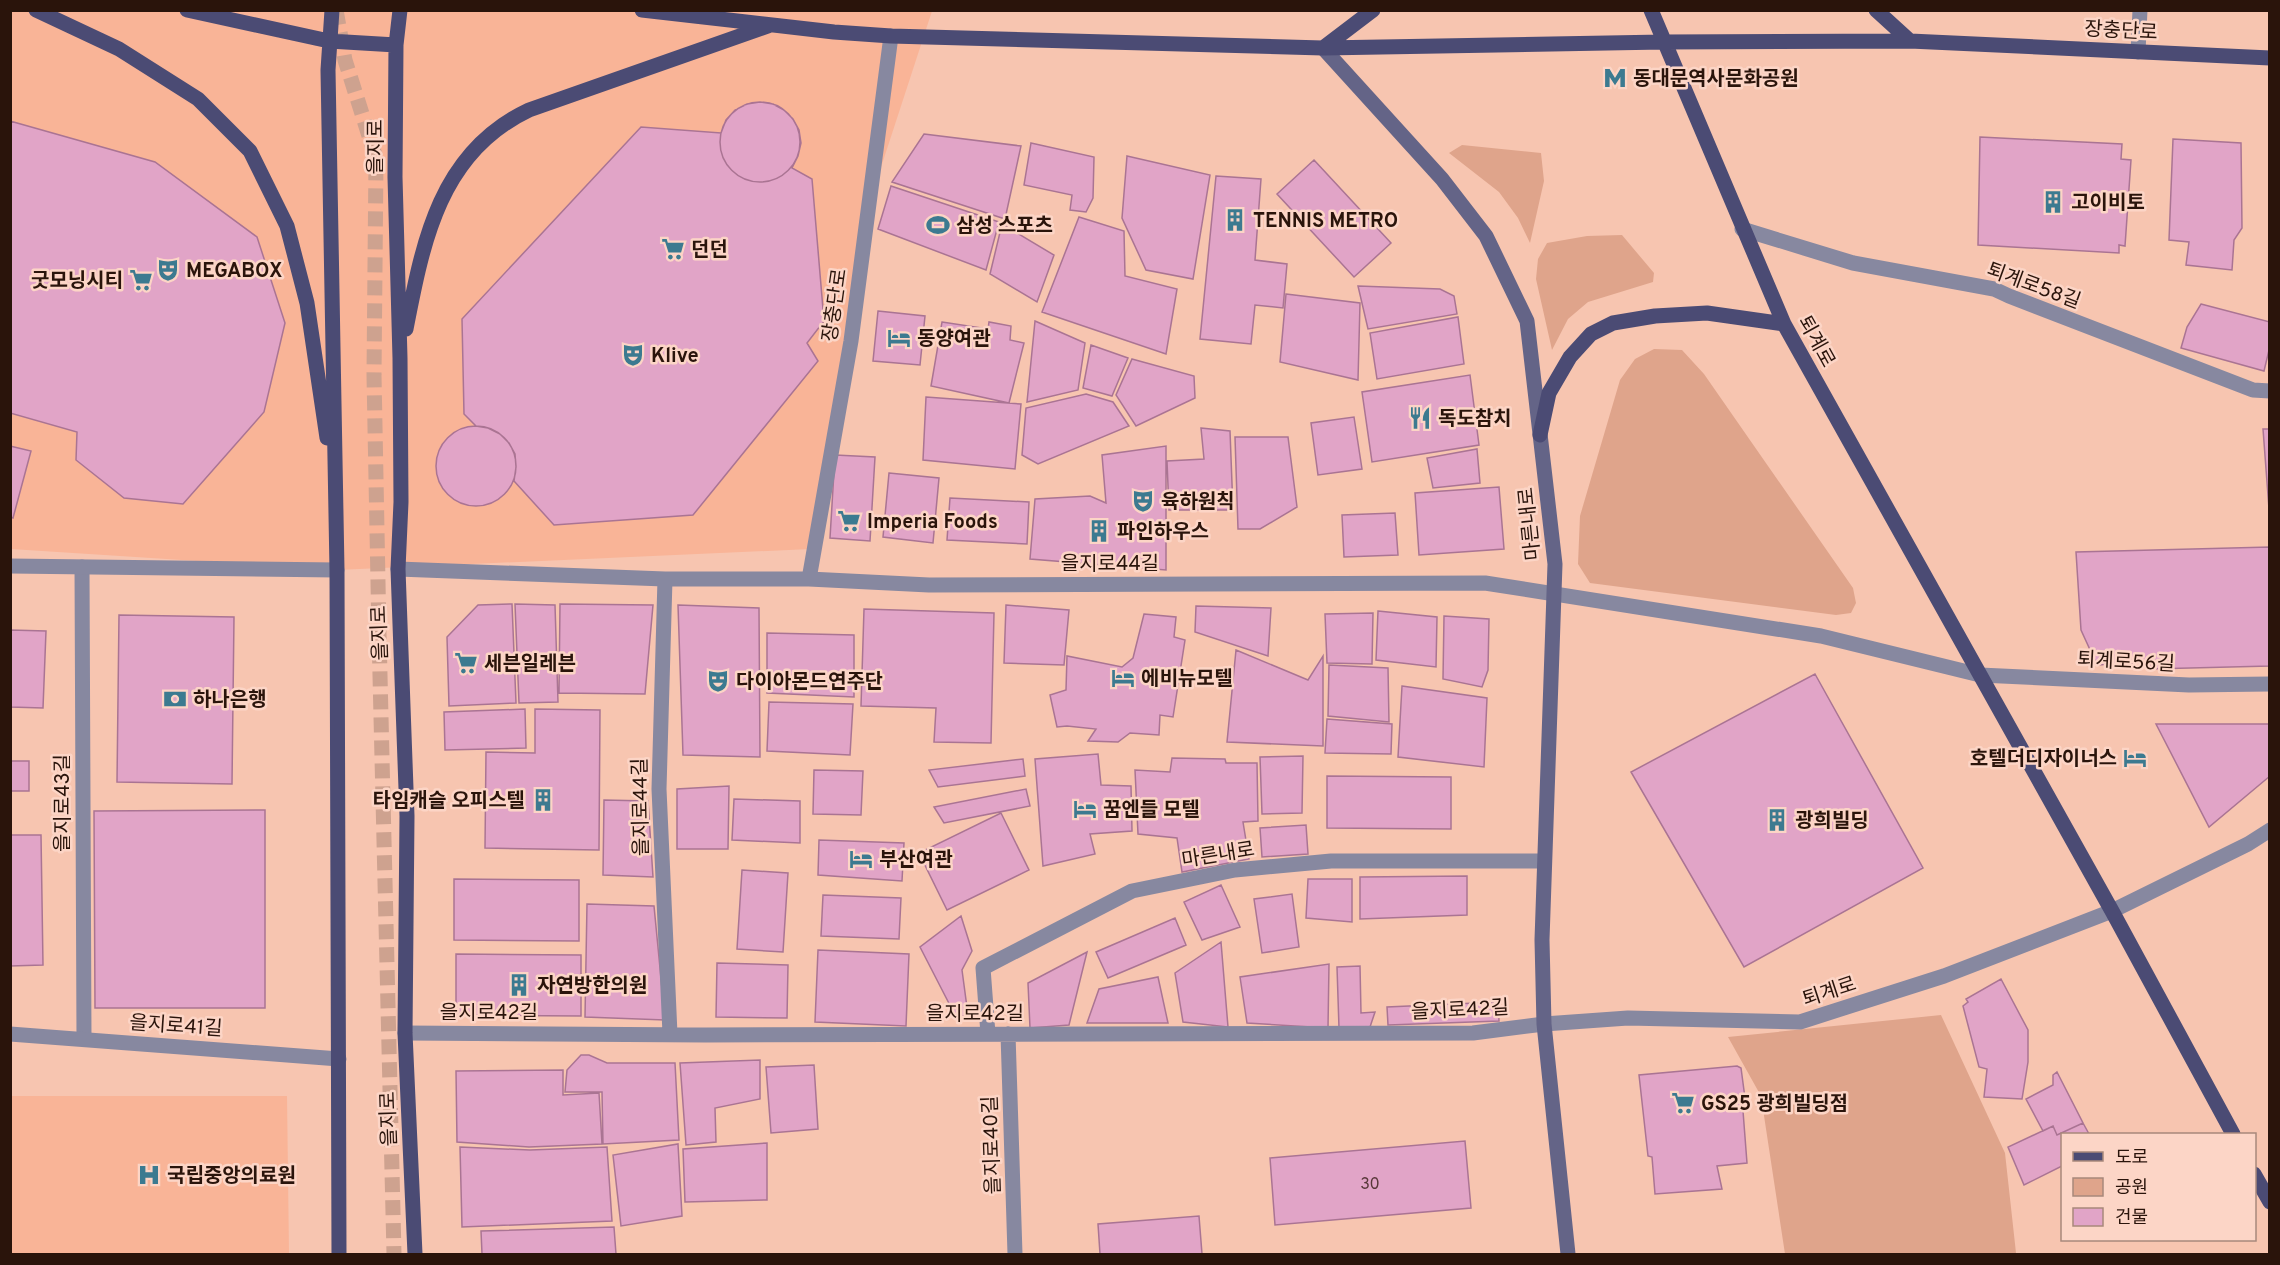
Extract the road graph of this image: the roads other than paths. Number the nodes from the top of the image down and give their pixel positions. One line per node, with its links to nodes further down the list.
1 (36, 10): 25 (main road)
2 (187, 10): 14 (main road)
3 (332, 10): 14 (main road)
4 (400, 10): 16 (main road, 을지로)
5 (642, 10): 11 (main road, 장충단로)
6 (754, 10): 11 (main road)
7 (1373, 10): 17 (main road)
8 (1651, 10): 15 (main road, 퇴계로)
9 (1876, 10): 13 (main road)
10 (2140, 10): 18 (street)
11 (774, 24): 12 (main road, 장충단로); 22 (main road)
12 (891, 36): 17 (main road, 장충단로); 31 (street, 장충단로)
13 (1910, 41): 15 (main road, 장충단로); 18 (main road, 장충단로)
14 (329, 42): 16 (main road); 25 (main road)
15 (1663, 42): 17 (main road, 장충단로); 20 (main road, 퇴계로)
16 (396, 45): 22 (main road, 을지로)
17 (1323, 48): 24 (main road, 마른내로)
18 (2138, 52): 19 (main road, 장충단로)
19 (2270, 58)
20 (1742, 229): 21 (main road, 퇴계로); 23 (street, 퇴계로58길)
21 (1784, 324): 24 (main road); 33 (main road, 퇴계로)
22 (400, 358): 28 (main road, 을지로)
23 (2270, 391)
24 (1540, 435): 32 (main road, 마른내로)
25 (336, 492): 29 (main road)
26 (10, 566): 27 (street)
27 (82, 567): 29 (street); 44 (street, 을지로43길)
28 (398, 569): 30 (street, 을지로44길); 39 (main road, 을지로)
29 (337, 570): 45 (main road)
30 (665, 579): 31 (street, 을지로44길); 43 (street, 을지로44길)
31 (809, 579): 32 (street, 을지로44길)
32 (1553, 595): 33 (street); 36 (main road, 마른내로)
33 (1980, 675): 34 (street, 퇴계로56길); 37 (main road, 퇴계로)
34 (2270, 684)
35 (2270, 830): 37 (street, 퇴계로)
36 (1544, 861): 38 (main road, 마른내로); 41 (street, 마른내로)
37 (2112, 912): 38 (street, 퇴계로); 46 (main road, 퇴계로)
38 (1544, 1024): 42 (street, 을지로42길); 52 (main road, 마른내로)
39 (405, 1033): 43 (street, 을지로42길); 50 (main road, 을지로)
40 (10, 1034): 44 (street, 을지로41길)
41 (988, 1034): 42 (street, 을지로42길); 43 (street, 을지로42길)
42 (1008, 1034): 51 (street, 을지로40길)
43 (670, 1035)
44 (84, 1039): 45 (street, 을지로41길)
45 (339, 1059): 49 (main road)
46 (2232, 1133)
47 (2256, 1178): 48 (main road)
48 (2270, 1202)
49 (339, 1254)
50 (415, 1254)
51 (1015, 1254)
52 (1568, 1254)

